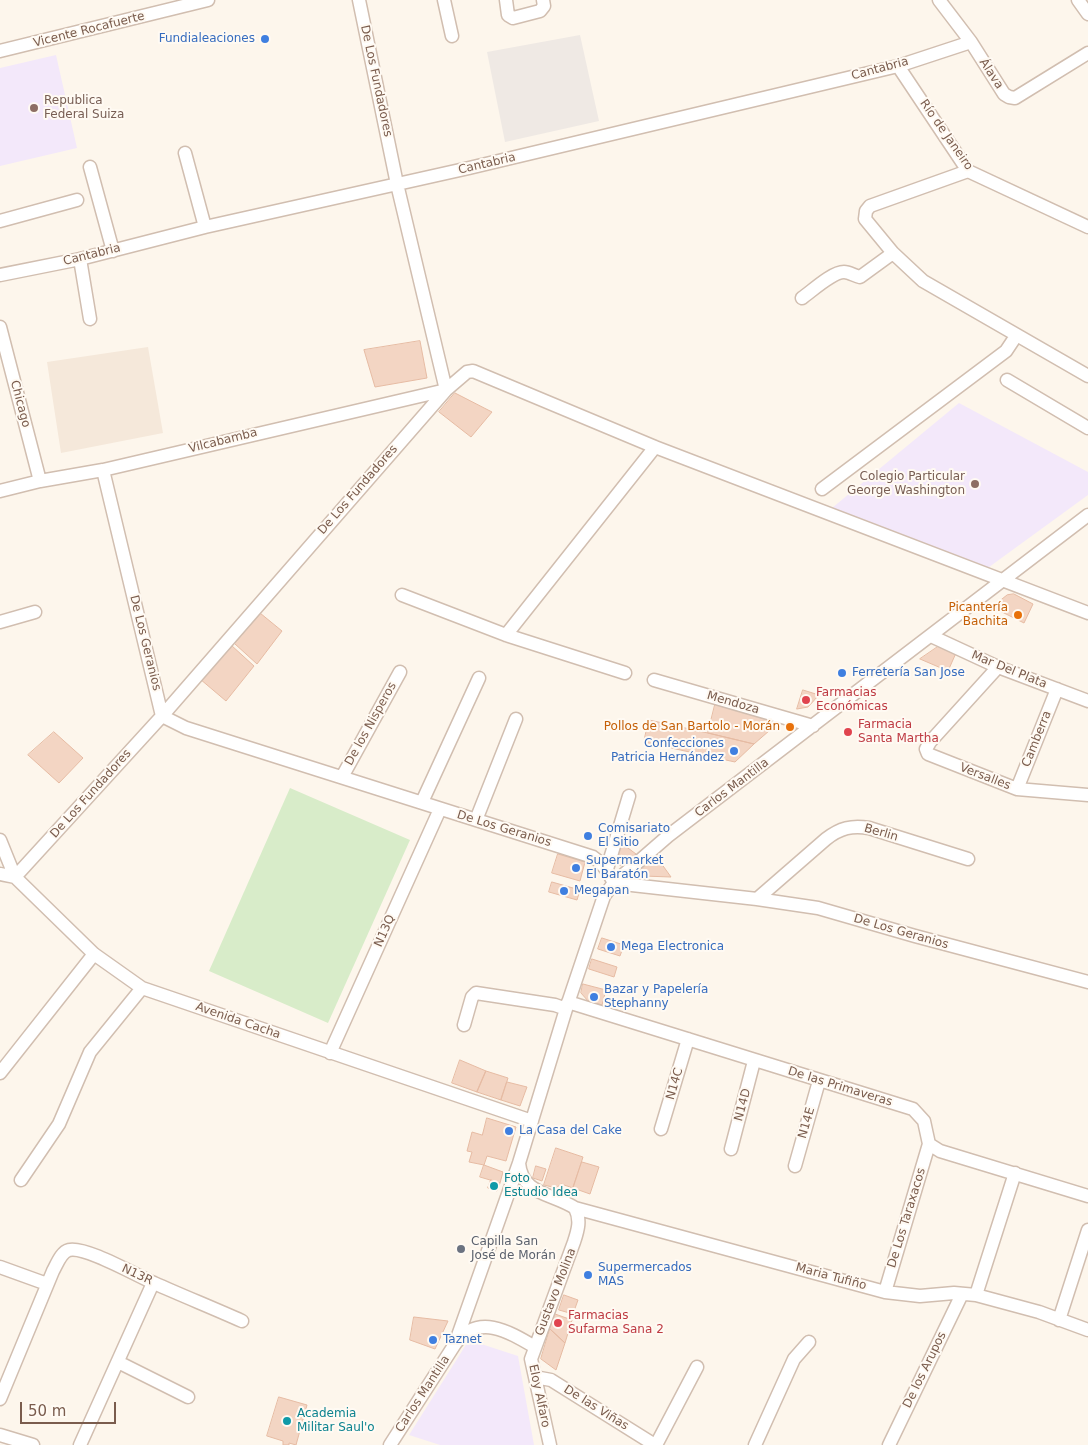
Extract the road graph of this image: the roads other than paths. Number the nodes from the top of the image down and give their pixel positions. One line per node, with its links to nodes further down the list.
1 (208, 0): 8 (street, Vicente Rocafuerte)
2 (359, 0): 18 (street, De Los Fundadores)
3 (444, 0): 10 (street)
4 (506, 0): 5 (street)
5 (543, 0)
6 (939, 0): 11 (street, Álava)
7 (1078, 0): 9 (street)
8 (189, 2): 12 (street, Vicente Rocafuerte)
9 (1088, 14)
10 (452, 36)
11 (971, 42): 13 (street, Álava); 14 (street, Cantabria)
12 (0, 51)
13 (1088, 53)
14 (898, 66): 17 (street, Río de Janeiro); 18 (street, Cantabria)
15 (185, 153): 21 (street)
16 (90, 167): 23 (street)
17 (968, 171): 22 (street, Río de Janeiro); 24 (street)
18 (396, 184): 21 (street, Cantabria); 33 (street, De Los Fundadores)
19 (78, 200): 20 (street)
20 (0, 221)
21 (205, 226): 23 (street, Cantabria)
22 (1088, 227)
23 (113, 250): 25 (street, Cantabria)
24 (893, 253): 27 (street); 30 (street)
25 (80, 259): 26 (street, Cantabria); 28 (street)
26 (0, 275)
27 (802, 298)
28 (90, 319)
29 (0, 327): 37 (street, Chicago)
30 (1016, 336): 31 (street); 38 (street)
31 (1088, 376)
32 (1007, 380): 34 (street)
33 (446, 390): 35 (street); 36 (street, Vilcabamba); 55 (street, De Los Fundadores)
34 (1088, 428)
35 (655, 448): 41 (street); 46 (street)
36 (103, 470): 37 (street, Vilcabamba); 55 (street, De Los Geranios)
37 (40, 481): 39 (street, Vilcabamba)
38 (822, 489)
39 (0, 492)
40 (1088, 515): 41 (street, Carlos Mantilla)
41 (1004, 581): 44 (street); 47 (street, Carlos Mantilla)
42 (402, 595): 46 (street)
43 (35, 612): 45 (street)
44 (1088, 613)
45 (0, 622)
46 (506, 635): 50 (street)
47 (931, 636): 48 (street, Mar Del Plata); 57 (street, Carlos Mantilla)
48 (998, 668): 53 (street, Mar Del Plata); 59 (street, Versalles)
49 (400, 672): 58 (street, De los Nisperos)
50 (625, 673)
51 (479, 678): 62 (street)
52 (654, 680): 57 (street, Mendoza)
53 (1057, 689): 54 (street, Mar Del Plata); 59 (street, Camberra)
54 (1088, 701)
55 (162, 716): 58 (street, De Los Geranios); 69 (street, De Los Fundadores)
56 (516, 719): 64 (street)
57 (813, 726): 70 (street, Carlos Mantilla)
58 (342, 777): 62 (street, De Los Geranios)
59 (1017, 789): 60 (street, Versalles)
60 (1088, 795)
61 (629, 796): 67 (street)
62 (422, 802): 63 (street, De Los Geranios)
63 (440, 809): 64 (street, De Los Geranios); 78 (street, N13Q)
64 (476, 820): 67 (street, De Los Geranios)
65 (0, 840): 69 (street, Avenida Cacha)
66 (968, 859): 71 (street, Berlin)
67 (607, 869): 70 (street, De Los Geranios)
68 (0, 874): 69 (street)
69 (15, 877): 72 (street, Avenida Cacha)
70 (614, 883): 71 (street, De Los Geranios); 75 (street, Carlos Mantilla)
71 (757, 899): 73 (street, De Los Geranios)
72 (94, 954): 74 (street, Avenida Cacha); 80 (street)
73 (1088, 982)
74 (142, 988): 78 (street, Avenida Cacha); 89 (street)
75 (567, 1005): 76 (street, De las Primaveras); 77 (street, De las Primaveras); 82 (street, Carlos Mantilla)
76 (464, 1025)
77 (688, 1039): 79 (street, De las Primaveras); 83 (street, N14C)
78 (330, 1053): 82 (street, Avenida Cacha)
79 (754, 1061): 81 (street, De las Primaveras); 85 (street, N14D)
80 (0, 1073)
81 (819, 1081): 84 (street, De las Primaveras); 87 (street, N14E)
82 (532, 1121): 86 (street, Carlos Mantilla)
83 (661, 1129)
84 (929, 1144): 88 (street); 96 (street, De Los Taraxacos)
85 (731, 1149)
86 (518, 1163): 91 (street, Maria Tufiño); 103 (street, Carlos Mantilla)
87 (795, 1166)
88 (1015, 1173): 90 (street); 98 (street)
89 (21, 1180)
90 (1088, 1196)
91 (576, 1208): 96 (street, Maria Tufiño); 104 (street, Gustavo Molina)
92 (1088, 1230): 99 (street)
93 (0, 1267): 95 (street)
94 (153, 1282): 95 (street, N13R); 100 (street, N13R); 105 (street)
95 (47, 1284): 109 (street)
96 (885, 1292): 97 (street, Maria Tufiño)
97 (962, 1294): 98 (street, Maria Tufiño); 117 (street, De los Arupos)
98 (976, 1295): 99 (street, Maria Tufiño)
99 (1059, 1320): 101 (street, Maria Tufiño)
100 (242, 1321)
101 (1087, 1329)
102 (809, 1342): 116 (street)
103 (455, 1344): 104 (street); 113 (street, Carlos Mantilla)
104 (534, 1347): 107 (street, Eloy Alfaro)
105 (118, 1362): 108 (street); 112 (street)
106 (697, 1368): 115 (street)
107 (536, 1376): 114 (street, Eloy Alfaro); 115 (street, De las Viñas)
108 (188, 1397)
109 (0, 1399)
110 (0, 1435): 111 (street)
111 (33, 1445)
112 (80, 1445)
113 (390, 1445)
114 (550, 1445)
115 (656, 1445)
116 (755, 1445)
117 (889, 1445)

